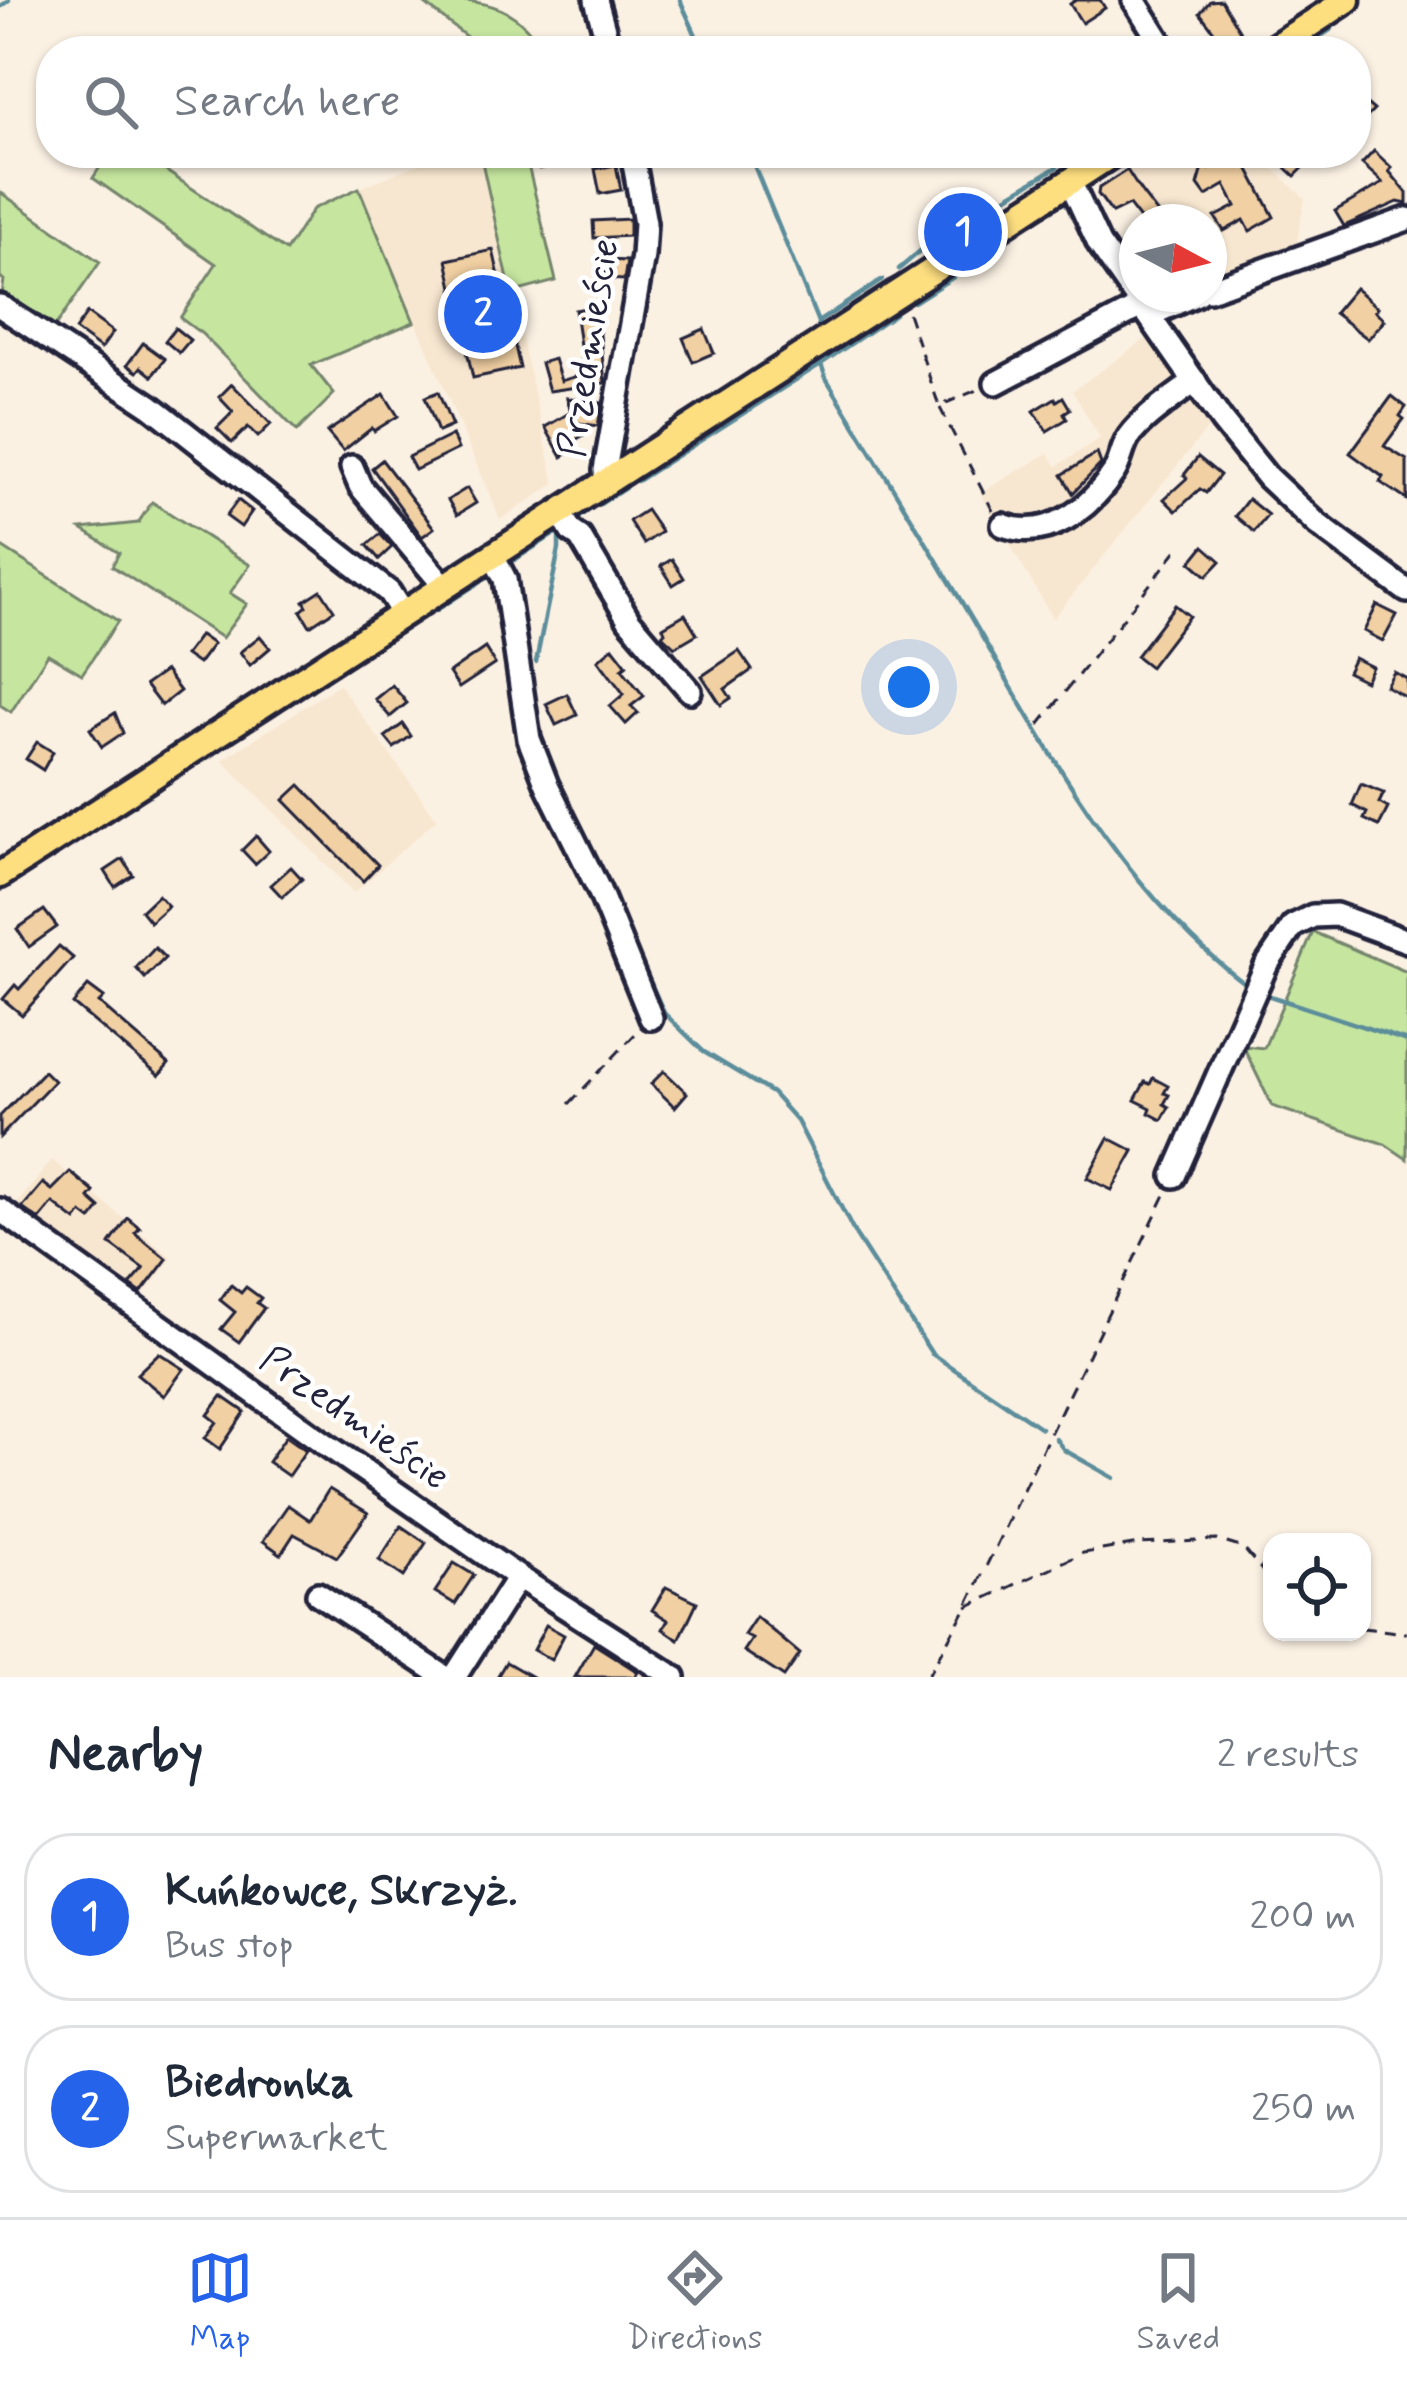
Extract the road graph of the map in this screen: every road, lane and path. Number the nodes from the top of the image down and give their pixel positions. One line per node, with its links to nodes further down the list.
1 (596, 0): 4 (street)
2 (1134, 0): 5 (street)
3 (1347, 0): 6 (main road)
4 (606, 36)
5 (1157, 36)
6 (1292, 36)
7 (635, 168): 21 (street, Przedmieście)
8 (1090, 168): 9 (main road)
9 (1070, 181): 11 (street); 13 (main road)
10 (1407, 219): 12 (street)
11 (1119, 272)
12 (1227, 284)
13 (896, 294): 19 (path); 21 (main road)
14 (0, 306): 28 (street)
15 (1143, 312): 18 (street)
16 (1148, 312): 17 (street)
17 (1195, 381): 23 (street); 27 (street)
18 (996, 382): 19 (path)
19 (939, 406): 23 (path)
20 (352, 466): 26 (street)
21 (606, 483): 22 (main road)
22 (560, 512): 25 (main road); 29 (street)
23 (1003, 525)
24 (1181, 544): 30 (path)
25 (493, 556): 26 (main road); 33 (street)
26 (446, 586): 28 (main road)
27 (1407, 591)
28 (403, 614): 31 (main road)
29 (690, 691)
30 (1039, 724)
31 (0, 874)
32 (1407, 941): 35 (street)
33 (650, 1018): 34 (path)
34 (569, 1104)
35 (1174, 1176): 40 (path)
36 (0, 1210): 38 (street, Przedmieście)
37 (1263, 1571): 40 (path)
38 (518, 1577): 43 (street); 44 (street, Przedmieście)
39 (318, 1594): 43 (street)
40 (966, 1608): 45 (path)
41 (1371, 1629): 42 (path)
42 (1407, 1633)
43 (448, 1677)
44 (674, 1677)
45 (927, 1677)

